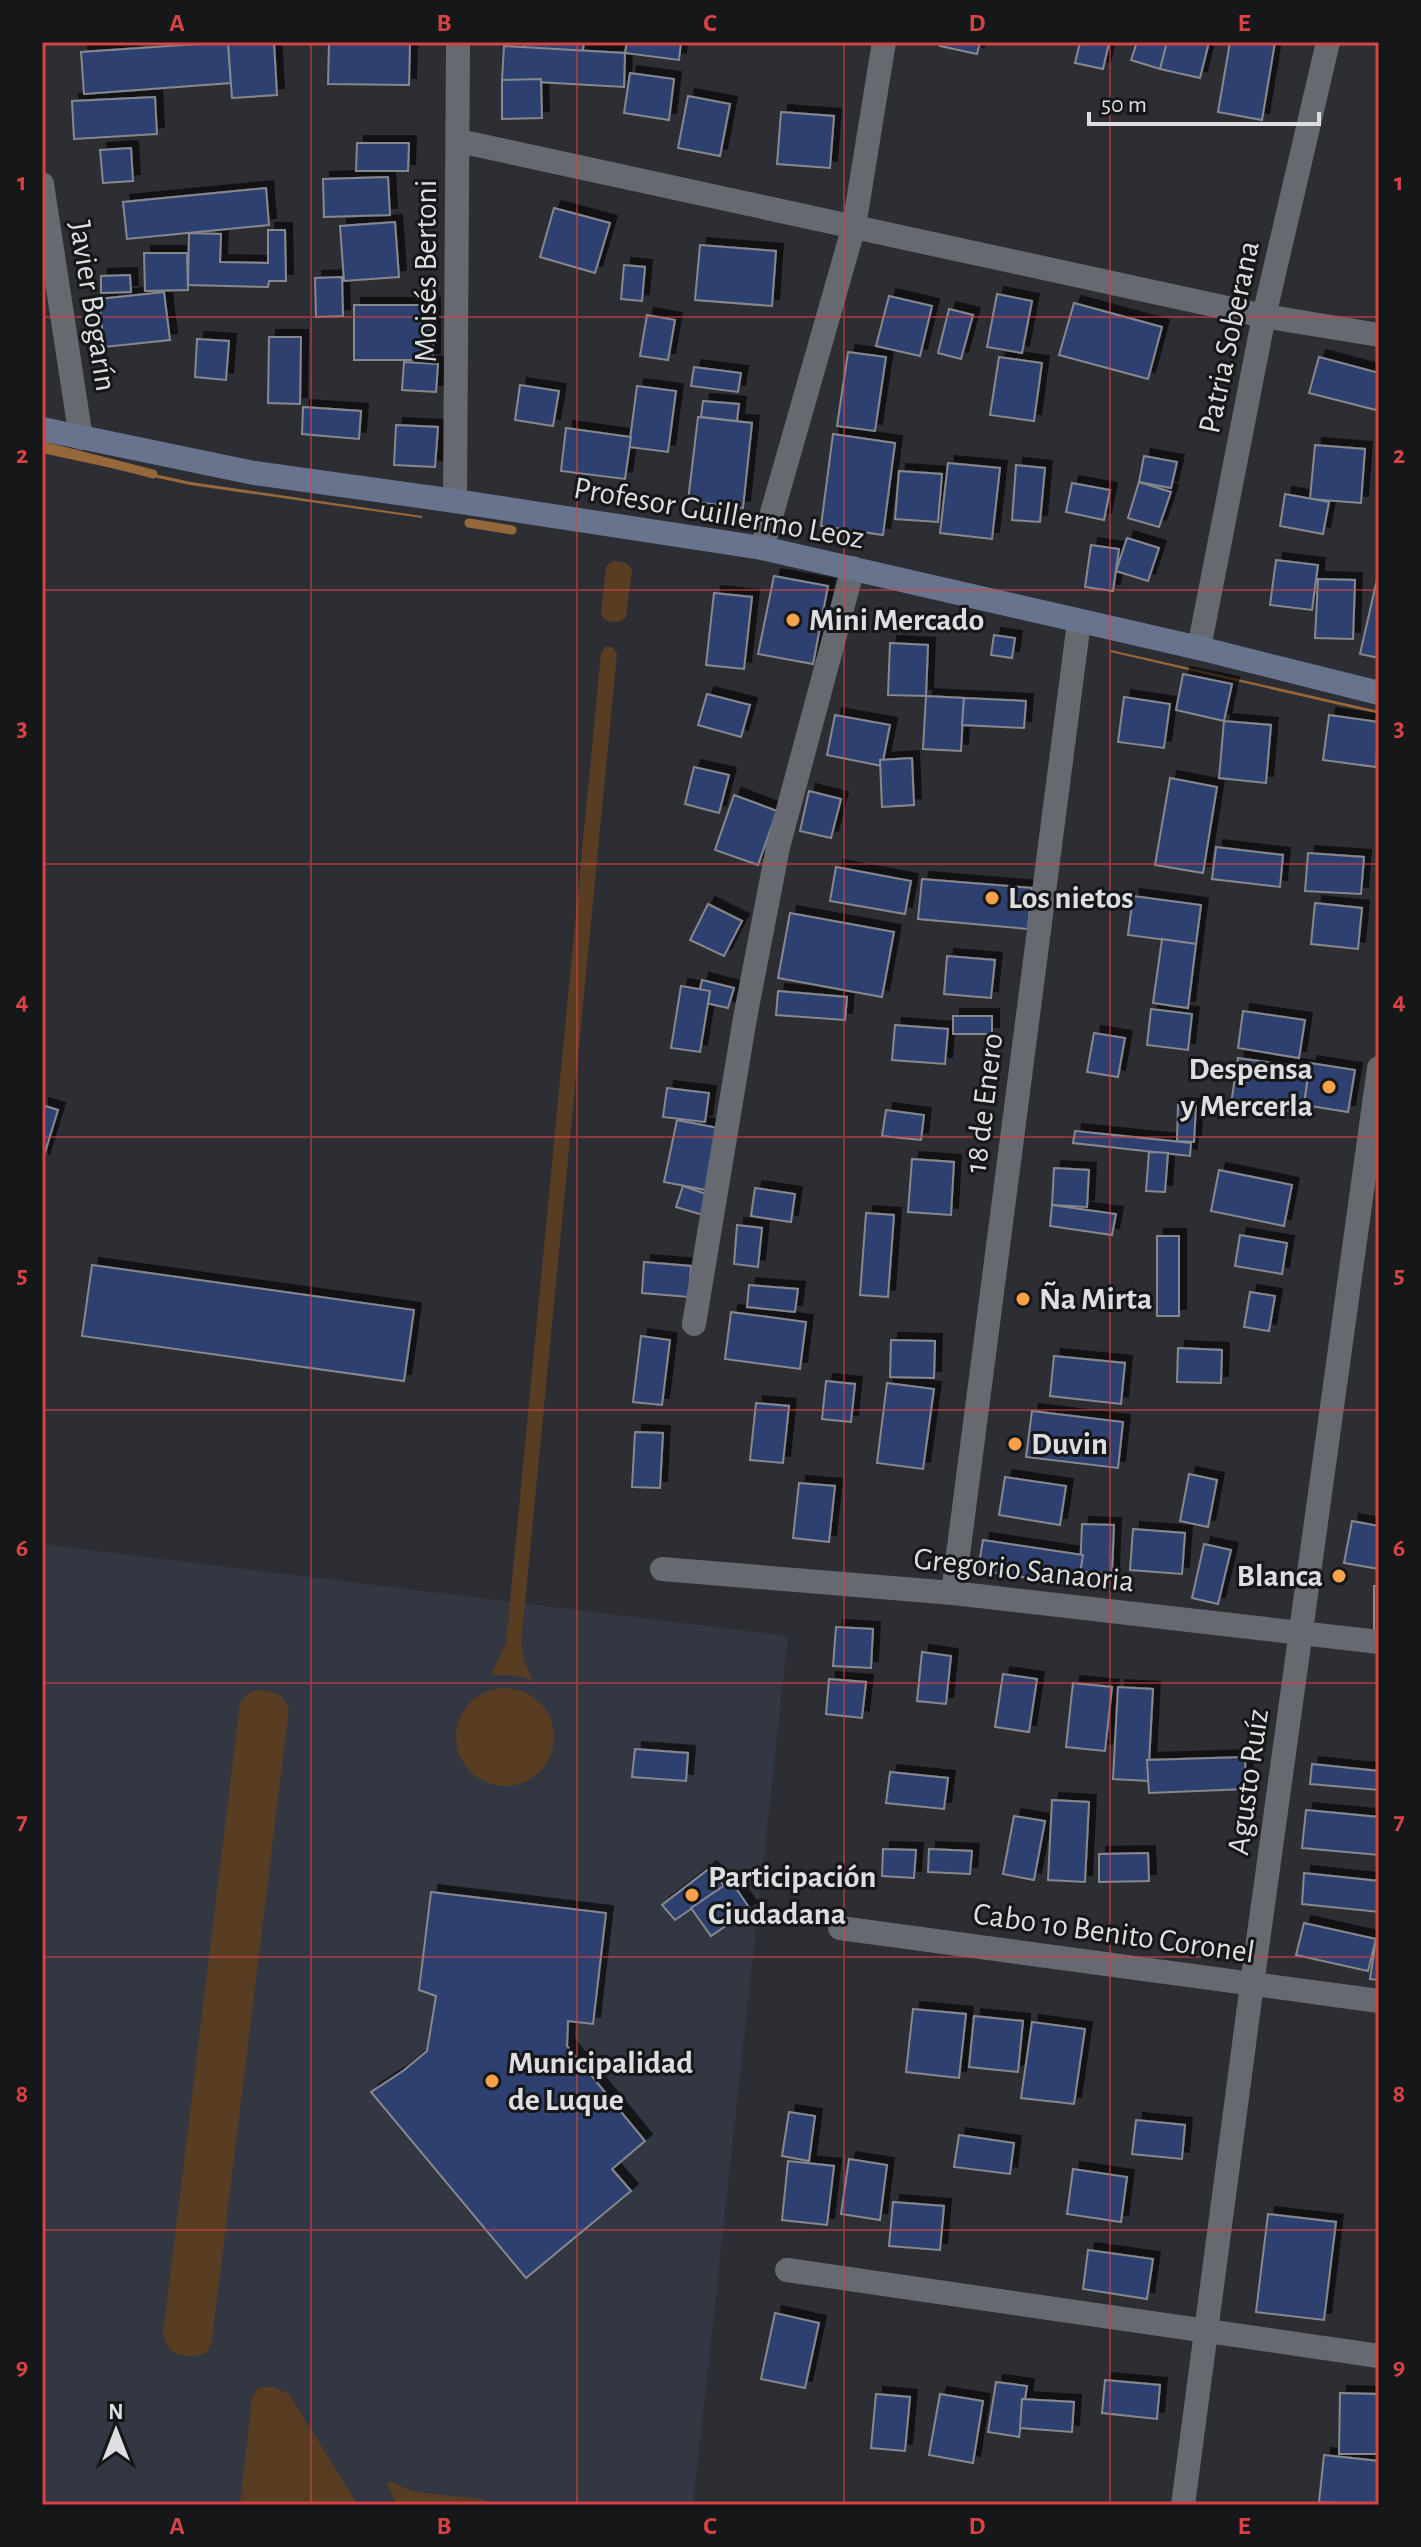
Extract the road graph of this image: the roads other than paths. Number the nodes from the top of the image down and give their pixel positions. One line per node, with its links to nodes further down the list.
1 (458, 42): 4 (street, Moisés Bertoni)
2 (884, 42): 6 (street)
3 (1328, 42): 7 (street, Patria Soberana)
4 (459, 141): 6 (street); 11 (street, Moisés Bertoni)
5 (42, 184): 10 (street, Javier Bogarín)
6 (854, 226): 7 (street); 12 (street)
7 (1264, 316): 8 (street); 15 (street, Patria Soberana)
8 (1379, 335)
9 (42, 429): 10 (street, Profesor Guillermo Leoz)
10 (81, 438): 11 (street, Profesor Guillermo Leoz)
11 (455, 501): 12 (street, Profesor Guillermo Leoz)
12 (762, 548): 13 (street, Profesor Guillermo Leoz)
13 (853, 568): 14 (street, Profesor Guillermo Leoz); 18 (street)
14 (1079, 622): 15 (street, Profesor Guillermo Leoz); 20 (street, 18 de Enero)
15 (1199, 648): 16 (street, Profesor Guillermo Leoz)
16 (1379, 693)
17 (1379, 1068): 21 (street, Agusto Ruíz)
18 (694, 1324)
19 (662, 1569): 20 (street, Gregorio Sanaoria)
20 (953, 1593): 21 (street, Gregorio Sanaoria)
21 (1302, 1633): 22 (street, Gregorio Sanaoria); 24 (street, Agusto Ruíz)
22 (1379, 1642)
23 (840, 1928): 24 (street, Cabo 1o Benito Coronel)
24 (1252, 1984): 25 (street, Cabo 1o Benito Coronel); 27 (street, Agusto Ruíz)
25 (1379, 2001)
26 (787, 2270): 27 (street)
27 (1207, 2331): 28 (street); 29 (street, Agusto Ruíz)
28 (1379, 2356)
29 (1183, 2505)

